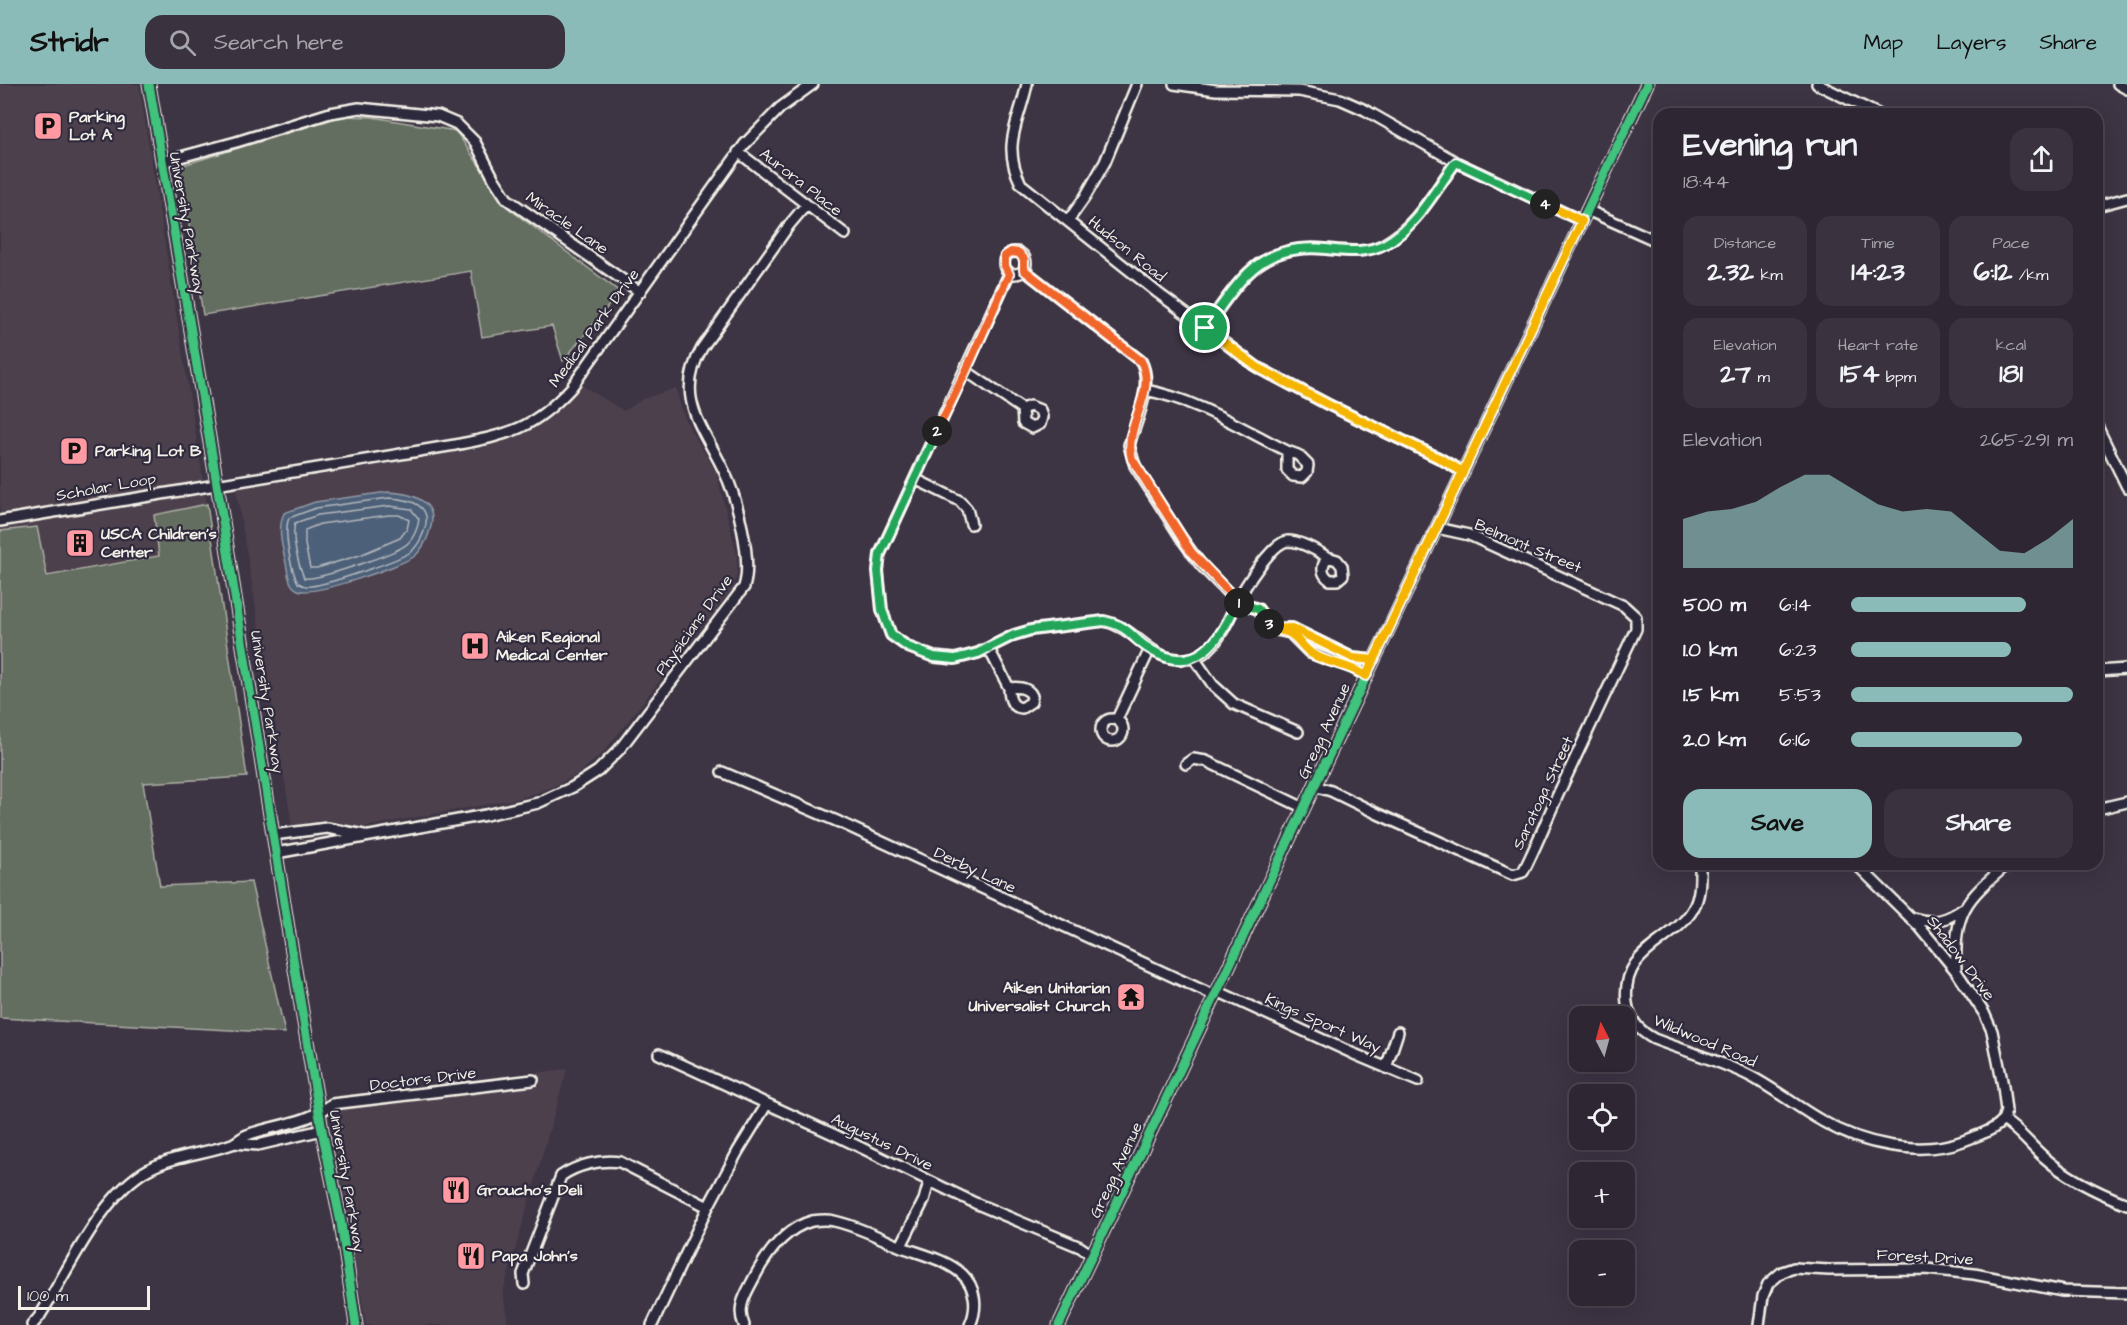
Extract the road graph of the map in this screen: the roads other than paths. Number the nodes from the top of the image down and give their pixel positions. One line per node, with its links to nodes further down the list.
1 (149, 84): 12 (street, University Parkway)
2 (813, 84): 11 (street, Medical Park Drive)
3 (1027, 84): 18 (street, Hudson Road)
4 (1137, 84): 18 (street)
5 (1174, 84): 13 (street)
6 (1647, 84): 17 (street, Gregg Avenue)
7 (1817, 84): 10 (street)
8 (2118, 84): 9 (street)
9 (2127, 89)
10 (1866, 108)
11 (738, 152): 16 (street, Aurora Place); 24 (street, Medical Park Drive)
12 (162, 162): 24 (street, Miracle Lane); 33 (street, University Parkway)
13 (1456, 162): 19 (street); 25 (street)
14 (2127, 198): 15 (street)
15 (2103, 204)
16 (806, 205): 20 (street, Aurora Place); 59 (street, Physicians Drive)
17 (1587, 210): 19 (street, Gregg Avenue); 21 (street)
18 (1068, 221): 25 (street, Hudson Road)
19 (1582, 221): 31 (street, Gregg Avenue)
20 (845, 234)
21 (1653, 240)
22 (1024, 270): 23 (street); 23 (street); 27 (street)
23 (1009, 274): 26 (street)
24 (640, 292): 33 (street, Medical Park Drive)
25 (1205, 328): 31 (street, Hudson Road)
26 (966, 371): 28 (street); 32 (street)
27 (1145, 390): 30 (street); 40 (street)
28 (1022, 409)
29 (2103, 438): 34 (street)
30 (1287, 451)
31 (1463, 472): 37 (street, Gregg Avenue)
32 (915, 479): 36 (street); 42 (street)
33 (217, 484): 35 (street, Scholar Loop); 58 (street, University Parkway)
34 (2127, 487)
35 (0, 521)
36 (970, 524)
37 (1437, 528): 39 (street, Belmont Street); 45 (street, Gregg Avenue)
38 (1327, 556): 40 (street)
39 (1606, 597): 54 (street, Saratoga Street)
40 (1237, 602): 41 (street); 44 (street)
41 (1272, 629): 45 (street); 48 (street)
42 (989, 649): 43 (street); 49 (street)
43 (1150, 650): 44 (street); 50 (street)
44 (1194, 658): 51 (street)
45 (1374, 660): 48 (street, Gregg Avenue)
46 (2127, 669): 47 (street)
47 (2103, 671)
48 (1366, 676): 54 (street, Gregg Avenue)
49 (1009, 688)
50 (1117, 719)
51 (1298, 732)
52 (1185, 764): 56 (street)
53 (722, 772): 67 (street, Derby Lane)
54 (1314, 786): 56 (street, Gregg Avenue)
55 (2127, 802): 57 (street)
56 (1304, 808): 67 (street, Gregg Avenue)
57 (2103, 808)
58 (273, 835): 59 (street, Physicians Drive); 60 (street, University Parkway)
59 (367, 836): 60 (street, Physicians Drive)
60 (276, 853): 74 (street, University Parkway)
61 (1700, 870): 75 (street, Wildwood Road)
62 (1862, 870): 65 (street, Shadow Drive)
63 (2001, 870): 64 (street)
64 (1963, 909): 65 (street); 66 (street)
65 (1910, 917): 66 (street, Shadow Drive)
66 (1956, 971): 75 (street, Shadow Drive)
67 (1216, 994): 70 (street, Kings Sport Way); 82 (street, Gregg Avenue)
68 (1398, 1032): 70 (street)
69 (659, 1054): 73 (street, Augustus Drive)
70 (1386, 1068): 72 (street, Kings Sport Way)
71 (533, 1080): 74 (street, Doctors Drive)
72 (1418, 1081)
73 (767, 1104): 78 (street, Augustus Drive); 80 (street)
74 (320, 1113): 76 (street, University Parkway); 77 (street, Doctors Drive)
75 (2003, 1120): 79 (street)
76 (322, 1130): 77 (street); 86 (street, University Parkway)
77 (234, 1143): 85 (street)
78 (929, 1182): 81 (street); 82 (street, Augustus Drive)
79 (2127, 1204)
80 (708, 1207): 83 (street); 87 (street)
81 (901, 1246): 88 (street); 89 (street)
82 (1092, 1255): 90 (street, Gregg Avenue)
83 (524, 1284)
84 (2127, 1293): 91 (street, Forest Drive)
85 (32, 1325)
86 (356, 1325)
87 (652, 1325)
88 (744, 1325)
89 (970, 1325)
90 (1059, 1325)
91 (1759, 1325)

